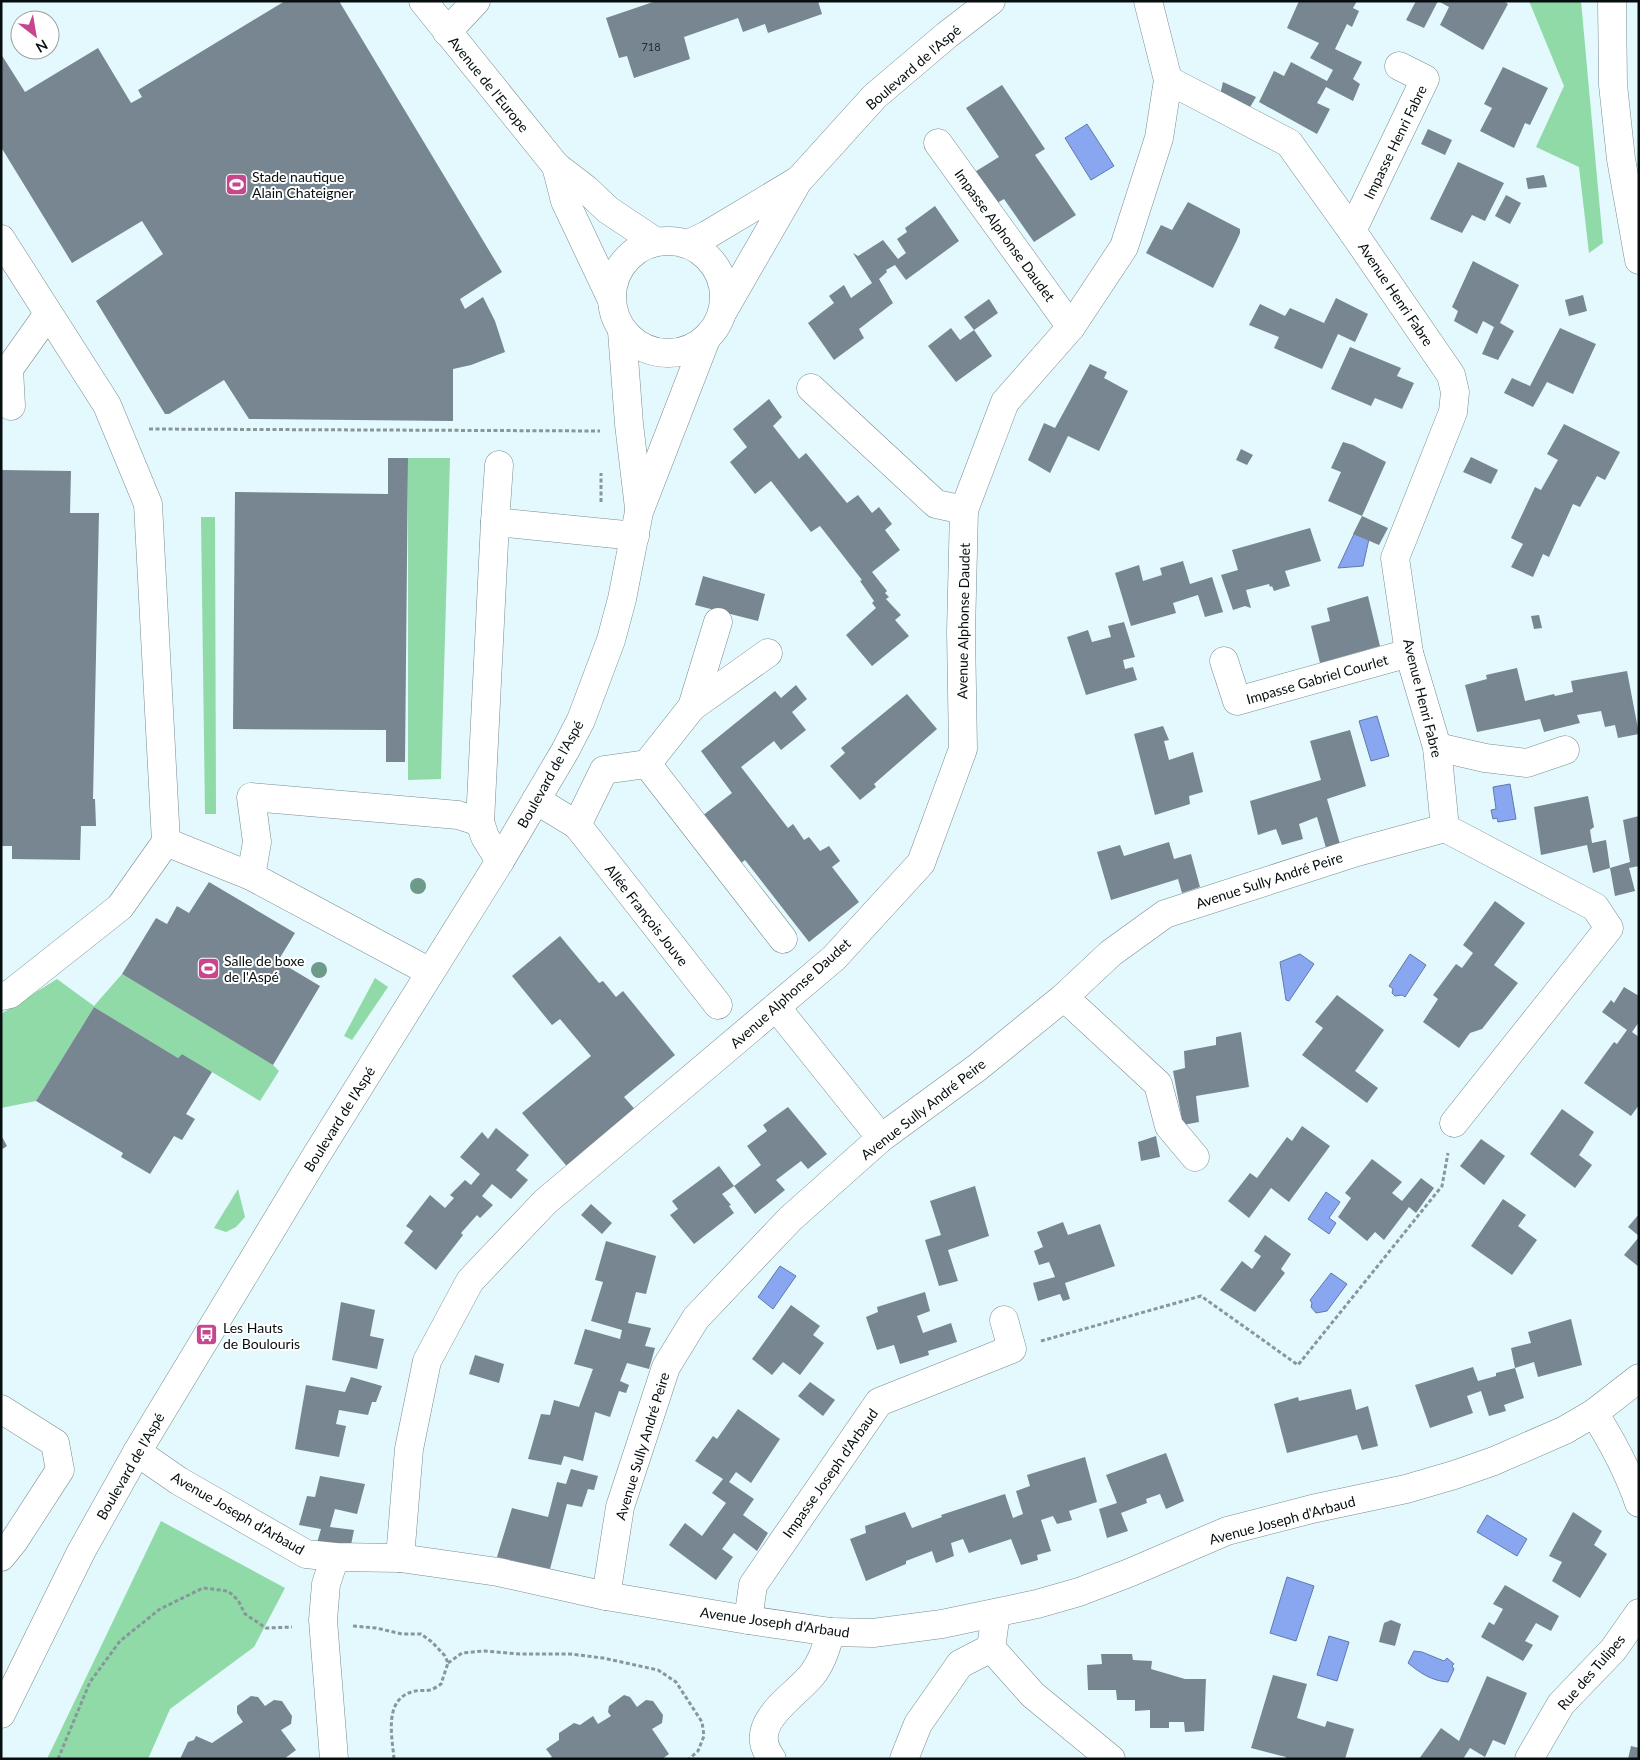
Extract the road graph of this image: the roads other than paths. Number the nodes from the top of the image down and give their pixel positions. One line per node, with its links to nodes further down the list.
1 (423, 1): 6 (street, Avenue de l'Europe)
2 (476, 1): 6 (street)
3 (991, 1): 11 (street, Boulevard de l'Aspé)
4 (1148, 1): 8 (street, Avenue Alphonse Daudet)
5 (1612, 1): 16 (street)
6 (447, 32): 10 (street, Avenue de l'Europe)
7 (1399, 66): 12 (street, Impasse Henri Fabre)
8 (1168, 80): 12 (street, Avenue Henri Fabre); 20 (street, Avenue Alphonse Daudet)
9 (938, 143): 20 (street, Impasse Alphonse Daudet)
10 (556, 166): 14 (street, Avenue de l'Europe); 17 (street, Avenue de l'Europe)
11 (798, 181): 15 (street, Boulevard de l'Aspé); 18 (street, Boulevard de l'Aspé)
12 (1352, 231): 31 (street, Avenue Henri Fabre)
13 (1, 239): 19 (street)
14 (656, 242): 15 (street); 17 (street)
15 (688, 244): 18 (street)
16 (1639, 260)
17 (611, 298): 21 (street)
18 (722, 313): 22 (street)
19 (48, 314): 24 (street); 43 (street)
20 (1071, 327): 26 (street, Avenue Alphonse Daudet)
21 (622, 331): 22 (street); 28 (street, Boulevard de l'Aspé)
22 (706, 339): 28 (street, Boulevard de l'Aspé)
23 (811, 388): 26 (street)
24 (10, 406)
25 (500, 465): 27 (street)
26 (964, 510): 51 (street, Avenue Alphonse Daudet)
27 (495, 522): 28 (street); 40 (street)
28 (637, 524): 36 (street, Boulevard de l'Aspé)
29 (718, 622): 33 (street)
30 (768, 653): 33 (street)
31 (1409, 653): 32 (street, Impasse Gabriel Courlet); 34 (street, Avenue Henri Fabre)
32 (1224, 661)
33 (692, 707): 37 (street)
34 (1437, 748): 35 (street); 42 (street, Avenue Henri Fabre)
35 (1565, 750)
36 (565, 751): 38 (street); 39 (street, Boulevard de l'Aspé)
37 (647, 764): 38 (street); 46 (street)
38 (604, 770): 41 (street)
39 (536, 800): 41 (street, Allée François Jouve); 44 (street, Boulevard de l'Aspé)
40 (480, 822): 44 (street); 45 (street)
41 (577, 825): 50 (street, Allée François Jouve)
42 (1445, 828): 49 (street, Avenue Sully André Peire); 52 (street)
43 (166, 842): 45 (street); 48 (street)
44 (500, 861): 47 (street, Boulevard de l'Aspé)
45 (251, 876): 47 (street)
46 (783, 939)
47 (430, 972): 59 (street, Boulevard de l'Aspé)
48 (1, 996)
49 (1064, 997): 53 (street, Avenue Sully André Peire); 54 (street)
50 (718, 1005)
51 (776, 1007): 53 (street); 63 (street, Avenue Alphonse Daudet)
52 (1454, 1123)
53 (881, 1138): 64 (street, Avenue Sully André Peire)
54 (1195, 1158)
55 (1004, 1320): 67 (street, Impasse Joseph d'Arbaud)
56 (1639, 1378): 58 (street, Avenue Joseph d'Arbaud)
57 (1, 1409): 61 (street)
58 (1594, 1413): 60 (street); 66 (street, Avenue Joseph d'Arbaud)
59 (137, 1452): 62 (street, Avenue Joseph d'Arbaud); 70 (street, Boulevard de l'Aspé)
60 (1639, 1503)
61 (1, 1557)
62 (335, 1557): 63 (street, Avenue Joseph d'Arbaud); 71 (street)
63 (400, 1558): 64 (street, Avenue Joseph d'Arbaud)
64 (606, 1596): 67 (street, Avenue Joseph d'Arbaud)
65 (1639, 1612): 75 (street, Rue des Tulipes)
66 (996, 1614): 68 (street, Avenue Joseph d'Arbaud); 69 (street)
67 (748, 1620): 68 (street, Avenue Joseph d'Arbaud)
68 (831, 1632): 72 (street)
69 (991, 1648): 73 (street); 74 (street)
70 (1, 1714)
71 (327, 1754)
72 (772, 1759)
73 (904, 1759)
74 (1111, 1759)
75 (1529, 1759)

